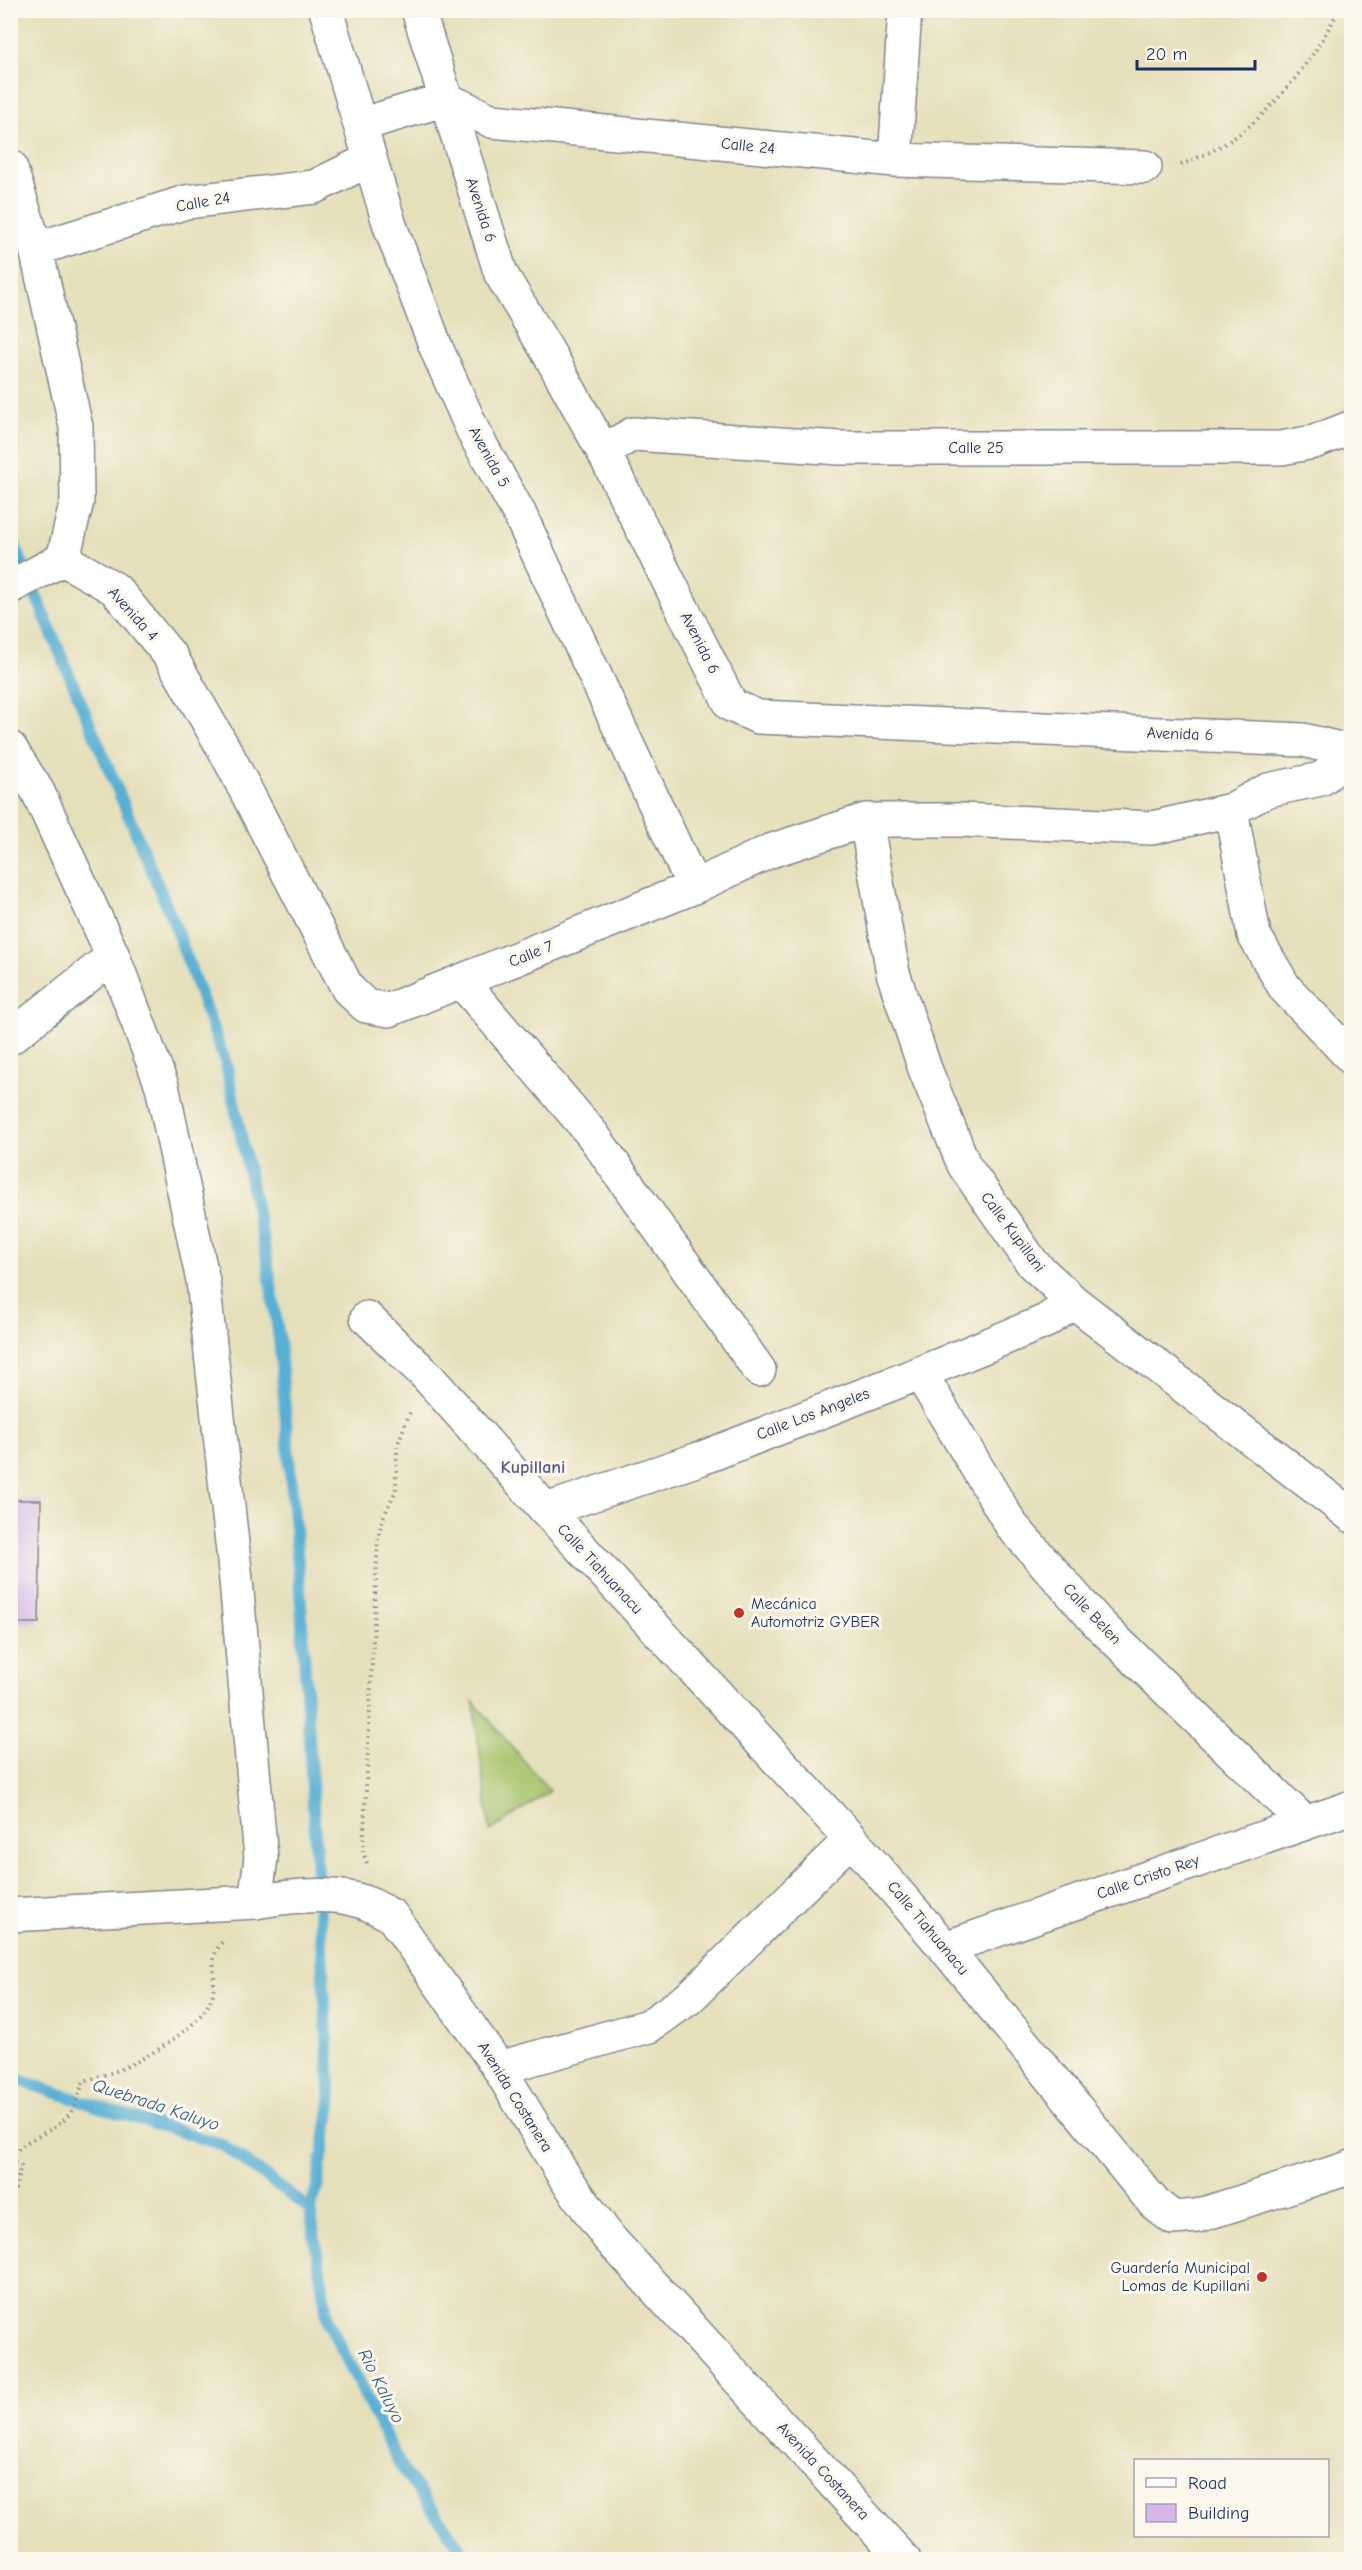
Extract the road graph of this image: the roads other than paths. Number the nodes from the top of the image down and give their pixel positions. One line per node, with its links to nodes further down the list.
1 (326, 10): 5 (street, Avenida 5)
2 (418, 10): 4 (street, Avenida 6)
3 (905, 10): 7 (street)
4 (446, 99): 5 (street); 7 (street, Calle 24); 12 (street, Avenida 6)
5 (360, 125): 6 (street, Avenida 5)
6 (369, 160): 10 (street, Calle 24); 19 (street, Avenida 5)
7 (895, 160): 9 (street, Calle 24)
8 (10, 166): 10 (street)
9 (1145, 167)
10 (36, 249): 13 (street)
11 (1352, 427): 12 (street, Calle 25)
12 (603, 451): 16 (street, Avenida 6)
13 (52, 565): 14 (street); 22 (street, Avenida 4)
14 (10, 587)
15 (10, 748): 20 (street)
16 (1352, 753): 17 (street, Calle 7)
17 (1231, 810): 18 (street, Calle 7); 24 (street)
18 (866, 820): 19 (street, Calle 7); 25 (street, Calle Kupillani)
19 (694, 887): 21 (street, Calle 7)
20 (113, 956): 23 (street); 34 (street)
21 (462, 982): 22 (street, Calle 7); 27 (street)
22 (366, 1006)
23 (10, 1038)
24 (1352, 1058)
25 (1074, 1302): 28 (street, Calle Los Angeles); 30 (street, Calle Kupillani)
26 (368, 1318): 29 (street, Calle Tiahuanacu)
27 (759, 1370)
28 (920, 1373): 29 (street, Calle Los Angeles); 32 (street, Calle Belen)
29 (546, 1510): 33 (street, Calle Tiahuanacu)
30 (1352, 1516)
31 (1352, 1808): 32 (street, Calle Cristo Rey)
32 (1304, 1822): 36 (street, Calle Cristo Rey)
33 (851, 1839): 36 (street, Calle Tiahuanacu); 37 (street)
34 (261, 1900): 35 (street); 37 (street, Avenida Costanera)
35 (10, 1915)
36 (945, 1948): 38 (street, Calle Tiahuanacu)
37 (499, 2068): 39 (street, Avenida Costanera)
38 (1352, 2167)
39 (904, 2559)

